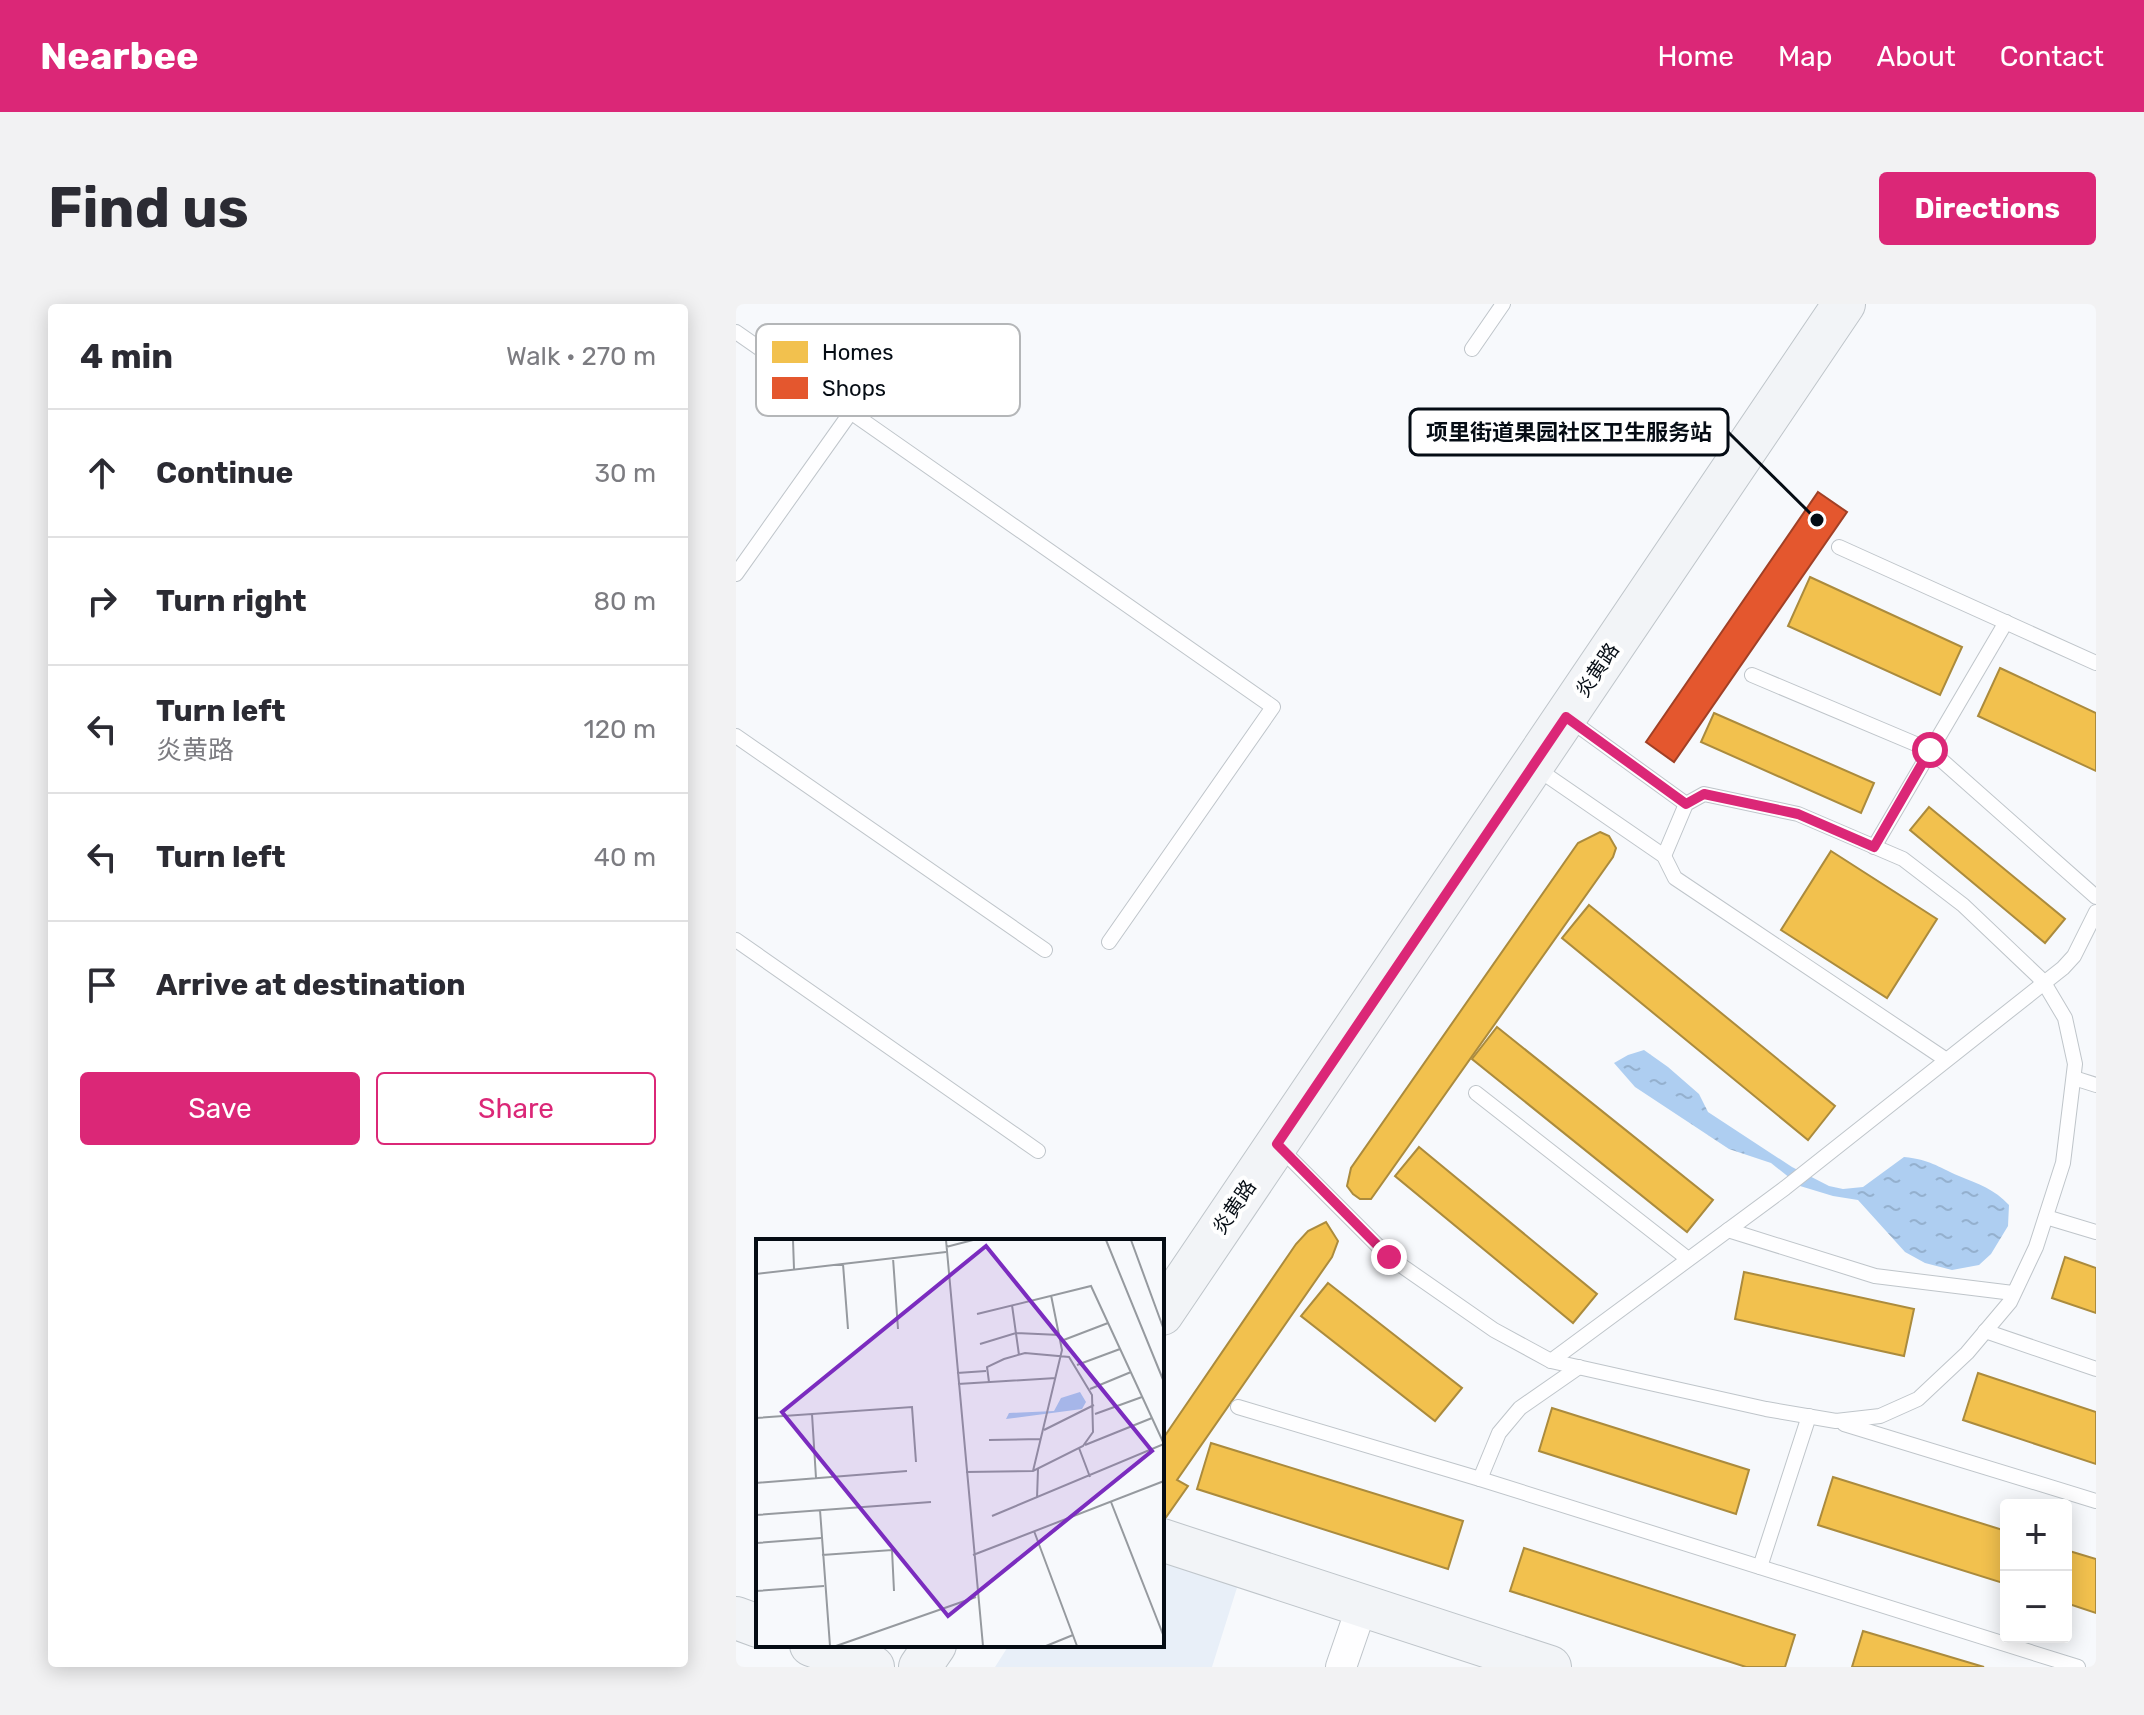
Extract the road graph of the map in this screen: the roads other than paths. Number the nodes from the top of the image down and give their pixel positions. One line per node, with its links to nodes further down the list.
1 (1503, 304): 5 (lane)
2 (1844, 304): 13 (street, 炎黄路)
3 (736, 332): 4 (lane)
4 (756, 346)
5 (1472, 349)
6 (848, 416): 9 (lane)
7 (857, 416): 24 (lane)
8 (1839, 547): 10 (lane)
9 (736, 574)
10 (2006, 622): 11 (lane); 15 (lane)
11 (2096, 663)
12 (1752, 675): 15 (lane)
13 (1566, 717): 16 (street, 炎黄路); 17 (lane)
14 (736, 736): 25 (lane)
15 (1930, 750): 18 (lane); 20 (lane)
16 (1533, 766): 19 (lane); 31 (street, 炎黄路)
17 (1686, 804): 18 (lane); 19 (lane)
18 (1874, 847): 26 (lane)
19 (1664, 856): 27 (lane)
20 (2096, 897)
21 (2096, 912): 22 (lane)
22 (2092, 929): 26 (lane)
23 (736, 940): 32 (lane)
24 (1109, 942)
25 (1045, 950)
26 (2043, 981): 27 (lane); 28 (lane)
27 (1945, 1059): 34 (lane)
28 (2074, 1078): 29 (lane); 33 (lane)
29 (2096, 1085)
30 (1476, 1093): 36 (lane)
31 (1277, 1144): 38 (street, 炎黄路); 40 (lane)
32 (1038, 1151)
33 (2046, 1217): 35 (lane); 37 (lane)
34 (1728, 1230): 36 (lane); 37 (lane)
35 (2096, 1232)
36 (1688, 1259): 40 (lane)
37 (2013, 1293): 39 (lane)
38 (1164, 1311)
39 (1985, 1331): 42 (lane); 45 (lane)
40 (1551, 1361): 41 (lane)
41 (1579, 1367): 44 (lane); 46 (lane)
42 (2096, 1369)
43 (1238, 1407): 46 (lane)
44 (1809, 1416): 45 (lane); 49 (lane)
45 (1836, 1421): 47 (lane)
46 (1480, 1479): 49 (lane)
47 (2096, 1501)
48 (1164, 1541): 50 (street)
49 (1760, 1567): 59 (lane)
50 (1362, 1606): 57 (street); 58 (street)
51 (736, 1618): 52 (street)
52 (756, 1625)
53 (817, 1647): 55 (street)
54 (934, 1647): 56 (street)
55 (873, 1667)
56 (920, 1667)
57 (1341, 1667)
58 (1550, 1667)
59 (2078, 1667)

